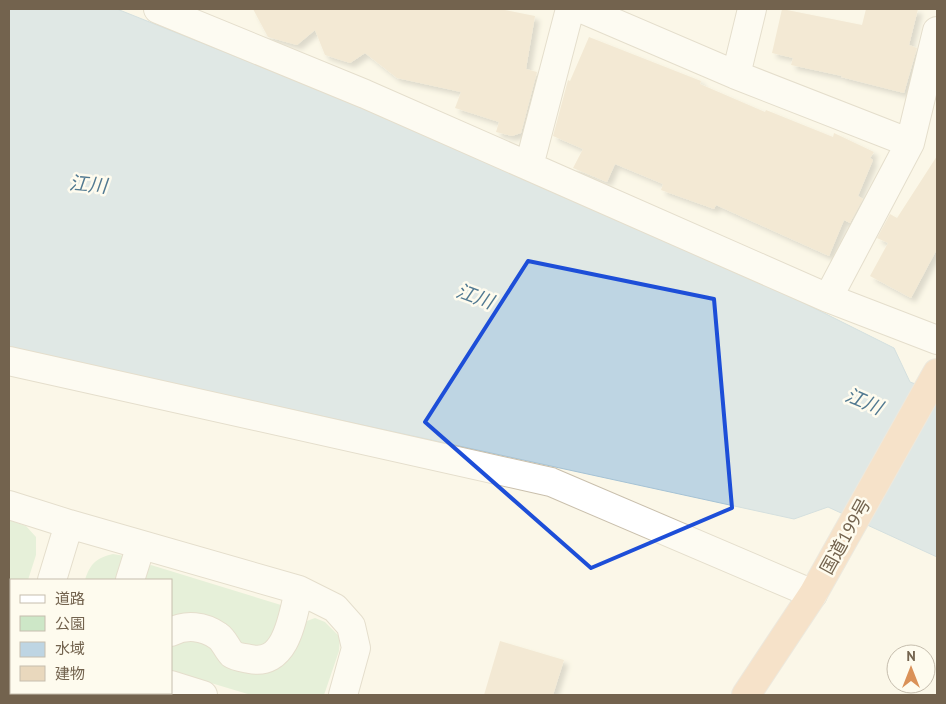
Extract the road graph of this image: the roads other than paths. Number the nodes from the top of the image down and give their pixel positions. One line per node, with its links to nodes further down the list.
1 (158, 9): 8 (street)
2 (570, 9): 8 (street)
3 (582, 9): 6 (street)
4 (752, 9): 6 (street)
5 (937, 31): 7 (street)
6 (736, 75): 7 (street)
7 (910, 143): 9 (street)
8 (529, 166): 9 (street)
9 (828, 298): 10 (street)
10 (937, 340)
11 (9, 362): 18 (street)
12 (937, 372): 18 (highway, 国道199号)
13 (9, 505): 14 (street)
14 (69, 524): 15 (street); 16 (street)
15 (140, 545): 17 (street); 19 (street)
16 (52, 579)
17 (130, 579)
18 (818, 585): 22 (highway, 国道199号)
19 (299, 590): 20 (street); 21 (street)
20 (172, 631)
21 (343, 695)
22 (746, 695)

